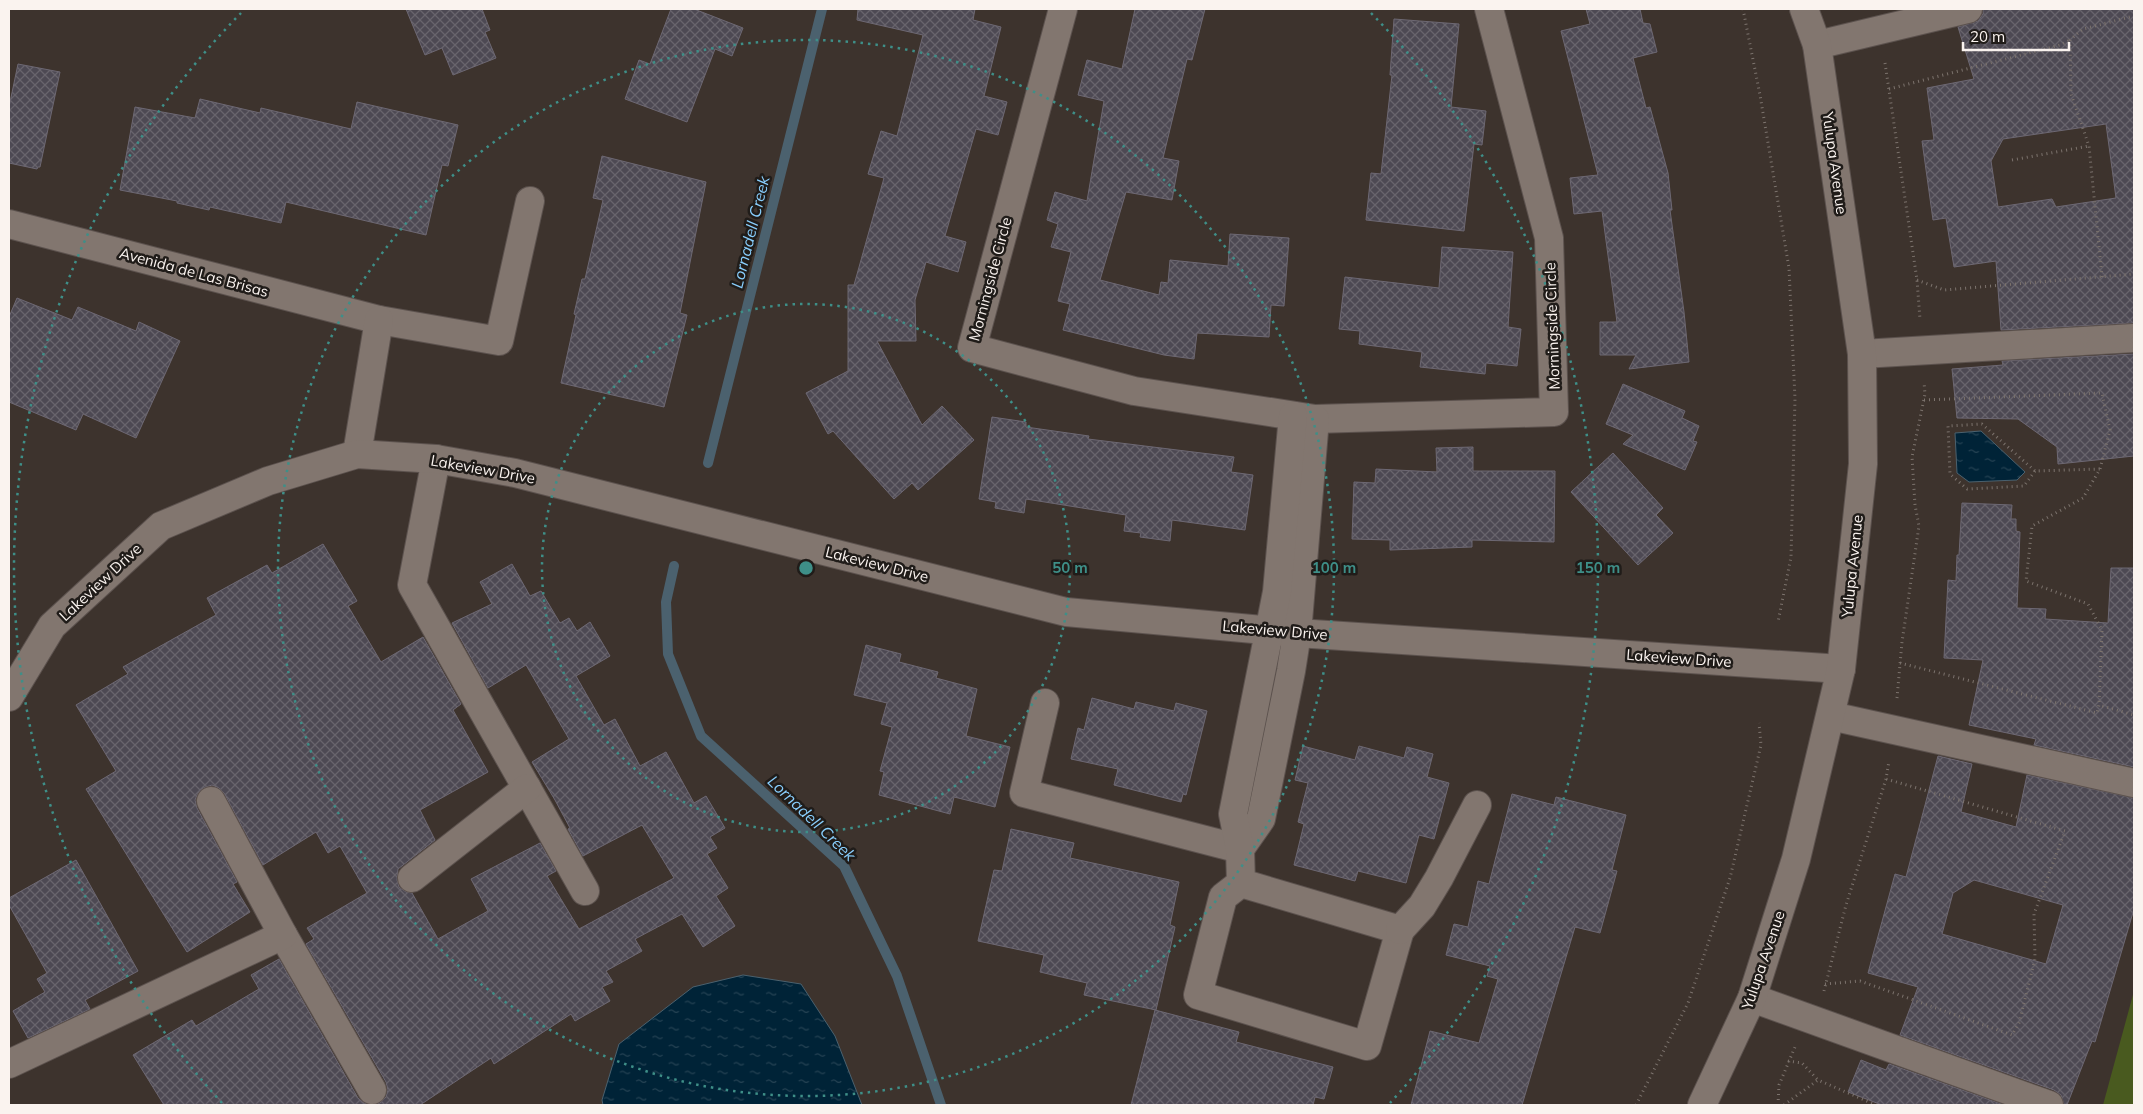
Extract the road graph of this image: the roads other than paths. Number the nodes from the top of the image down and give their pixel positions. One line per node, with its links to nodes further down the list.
1 (1062, 9): 11 (street, Morningside Circle)
2 (1489, 9): 11 (street, Morningside Circle)
3 (1804, 9): 5 (street, Yulupa Avenue)
4 (1968, 9): 5 (street)
5 (1817, 45): 10 (street, Yulupa Avenue)
6 (530, 201): 8 (street, Avenida de Las Brisas)
7 (9, 224): 8 (street, Avenida de Las Brisas)
8 (379, 320): 12 (street)
9 (2134, 338): 10 (street)
10 (1862, 354): 16 (street, Yulupa Avenue)
11 (1304, 417): 14 (street); 15 (street)
12 (357, 454): 13 (street, Lakeview Drive); 17 (street, Lakeview Drive)
13 (436, 459): 14 (street, Lakeview Drive); 21 (street)
14 (1270, 630): 15 (street, Lakeview Drive); 24 (street)
15 (1297, 633): 16 (street, Lakeview Drive); 24 (street)
16 (1841, 669): 19 (street, Yulupa Avenue)
17 (9, 697)
18 (1045, 703): 24 (street)
19 (1831, 716): 20 (street); 30 (street, Yulupa Avenue)
20 (2134, 783)
21 (527, 788): 25 (street); 27 (street)
22 (211, 801): 29 (street)
23 (1477, 805): 28 (street)
24 (1240, 849): 26 (street)
25 (412, 878)
26 (1241, 883): 28 (street); 28 (street)
27 (585, 891)
28 (1400, 930)
29 (283, 936): 31 (street); 32 (street)
30 (1752, 998): 33 (street, Yulupa Avenue); 34 (street)
31 (9, 1064)
32 (372, 1090)
33 (1702, 1105)
34 (2048, 1105)

